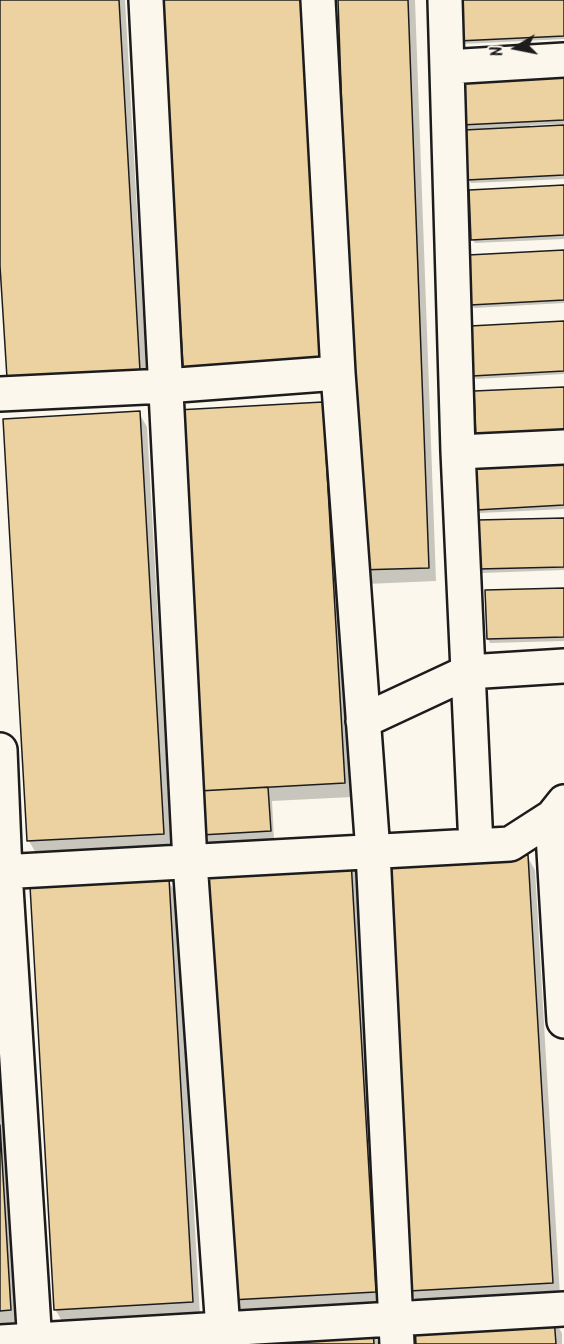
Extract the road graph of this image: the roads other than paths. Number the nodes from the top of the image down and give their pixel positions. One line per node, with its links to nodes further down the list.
1 (146, 0): 7 (street)
2 (318, 0): 6 (street)
3 (444, 0): 5 (street)
4 (564, 60): 5 (street)
5 (447, 67): 10 (street)
6 (338, 373): 7 (street); 13 (street)
7 (165, 386): 8 (street); 18 (street)
8 (0, 394)
9 (564, 447): 10 (street)
10 (458, 452): 12 (street)
11 (564, 666): 12 (street)
12 (468, 672): 13 (street); 16 (street)
13 (363, 721): 17 (street)
14 (0, 750): 19 (street)
15 (558, 809): 16 (street); 20 (street)
16 (476, 846): 17 (street)
17 (373, 852): 18 (street); 22 (street)
18 (190, 862): 19 (street); 23 (street)
19 (2, 872): 25 (street)
20 (564, 1021)
21 (564, 1309): 22 (street)
22 (396, 1331): 23 (street)
23 (224, 1336): 25 (street)
24 (0, 1342): 25 (street)
25 (35, 1342)

